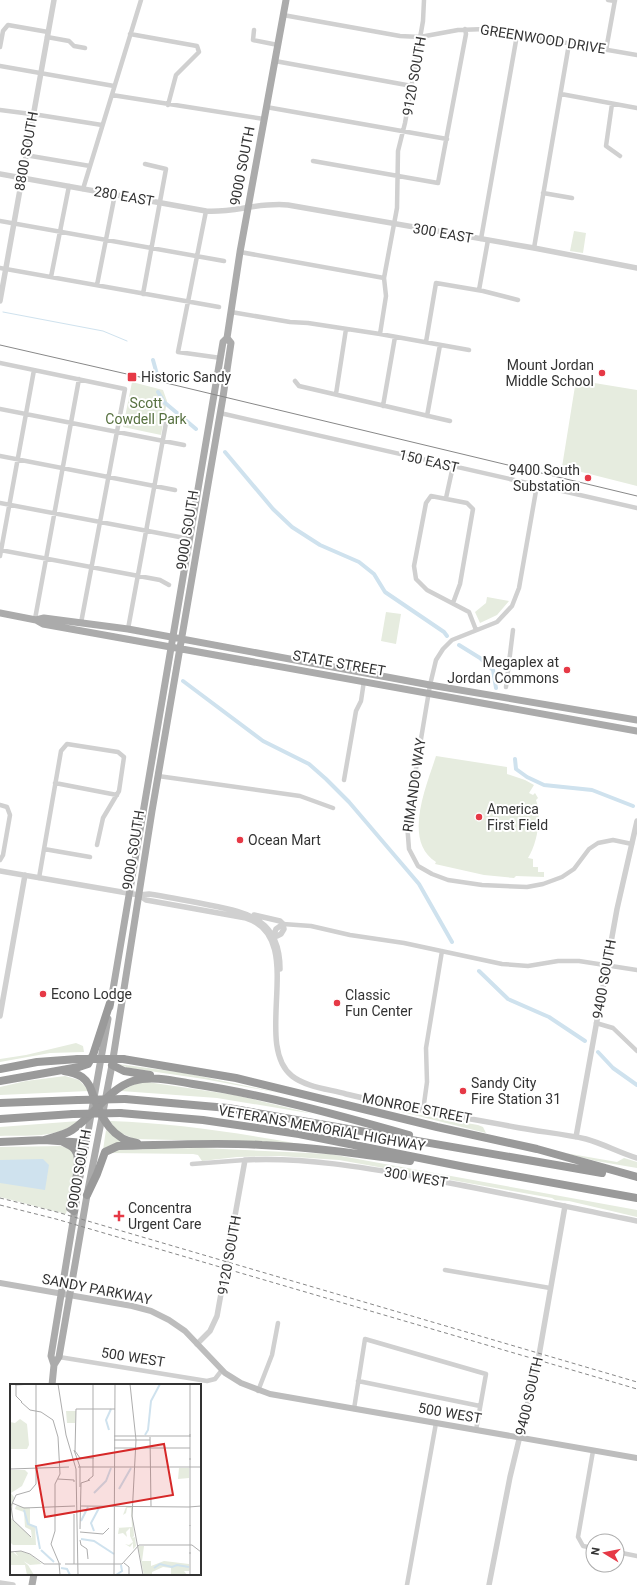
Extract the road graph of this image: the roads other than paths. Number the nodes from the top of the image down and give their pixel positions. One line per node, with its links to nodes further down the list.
1 (54, 0): 10 (street, 8800 SOUTH)
2 (141, 0): 11 (street)
3 (286, 0): 7 (main road, 9000 SOUTH)
4 (424, 0): 13 (street, 9120 SOUTH)
5 (608, 0): 6 (street)
6 (615, 1): 18 (street)
7 (283, 15): 13 (street, GREENWOOD DRIVE); 15 (main road, 9000 SOUTH)
8 (465, 29): 12 (street, GREENWOOD DRIVE); 13 (street, GREENWOOD DRIVE); 36 (street)
9 (254, 30): 15 (street)
10 (47, 34): 16 (street); 17 (street); 22 (street, 8800 SOUTH)
11 (130, 34): 23 (street); 28 (street)
12 (517, 35): 14 (street, GREENWOOD DRIVE); 57 (street)
13 (420, 37): 24 (street, 9120 SOUTH)
14 (569, 44): 18 (street, GREENWOOD DRIVE); 25 (street)
15 (278, 45): 20 (main road, 9000 SOUTH)
16 (0, 47)
17 (85, 48)
18 (606, 50): 19 (street, GREENWOOD DRIVE)
19 (637, 55)
20 (275, 61): 24 (street); 29 (main road, 9000 SOUTH)
21 (0, 66): 22 (street)
22 (40, 74): 23 (street); 32 (street, 8800 SOUTH)
23 (114, 86): 26 (street)
24 (412, 86): 35 (street, 9120 SOUTH)
25 (561, 94): 27 (street); 47 (street)
26 (112, 95): 28 (street); 34 (street)
27 (612, 104): 30 (street); 38 (street)
28 (168, 105): 33 (street)
29 (266, 107): 33 (main road, 9000 SOUTH); 35 (street)
30 (637, 108)
31 (0, 110): 32 (street)
32 (33, 114): 34 (street); 37 (street, 8800 SOUTH)
33 (264, 119): 51 (main road, 9000 SOUTH)
34 (102, 125): 41 (street)
35 (403, 131): 36 (street); 43 (street, 9120 SOUTH)
36 (447, 139): 43 (street)
37 (25, 155): 41 (street); 44 (street, 8800 SOUTH)
38 (620, 156)
39 (313, 161): 43 (street)
40 (145, 164): 50 (street)
41 (90, 166): 46 (street)
42 (0, 174): 44 (street, 280 EAST)
43 (397, 176): 55 (street, 9120 SOUTH)
44 (21, 178): 45 (street, 280 EAST); 54 (street, 8800 SOUTH)
45 (69, 186): 46 (street, 280 EAST); 56 (street)
46 (83, 189): 48 (street, 280 EAST)
47 (543, 193): 49 (street); 61 (street)
48 (115, 194): 50 (street, 280 EAST); 58 (street)
49 (572, 198)
50 (160, 202): 52 (street, 280 EAST); 60 (street)
51 (248, 207): 52 (street, 280 EAST); 55 (street, 300 EAST); 62 (main road, 9000 SOUTH)
52 (206, 211): 63 (street)
53 (0, 221): 54 (street)
54 (14, 223): 56 (street); 65 (street, 8800 SOUTH)
55 (394, 224): 57 (street, 300 EAST); 68 (street, 9120 SOUTH)
56 (60, 232): 58 (street); 67 (street)
57 (481, 239): 59 (street, 300 EAST)
58 (106, 240): 60 (street); 69 (street)
59 (488, 240): 61 (street, 300 EAST); 70 (street)
60 (152, 248): 63 (street); 71 (street)
61 (534, 248): 66 (street, 300 EAST)
62 (240, 252): 68 (street); 76 (main road, 9000 SOUTH)
63 (197, 256): 64 (street); 74 (street)
64 (224, 261)
65 (3, 268): 67 (street); 73 (street, 8800 SOUTH)
66 (637, 268)
67 (51, 277): 69 (street)
68 (384, 278): 78 (street, 9120 SOUTH)
69 (97, 286): 71 (street)
70 (479, 290): 72 (street); 81 (street)
71 (143, 294): 74 (street)
72 (518, 300)
73 (0, 301)
74 (188, 302): 75 (street); 84 (street)
75 (219, 307)
76 (231, 312): 77 (street); 80 (main road, 9000 SOUTH)
77 (346, 329): 78 (street); 89 (street)
78 (380, 334): 79 (street)
79 (395, 337): 81 (street); 90 (street)
80 (227, 338): 84 (main road, 9000 SOUTH); 92 (main road, 9000 SOUTH)
81 (426, 342): 82 (street)
82 (440, 345): 83 (street); 94 (street)
83 (469, 350)
84 (221, 358): 98 (main road, 9000 SOUTH)
85 (0, 363): 86 (street)
86 (34, 370): 87 (street); 93 (street)
87 (79, 379): 96 (street); 99 (street)
88 (295, 381): 89 (street)
89 (336, 394): 90 (street)
90 (383, 406): 94 (street)
91 (0, 409): 93 (street)
92 (220, 413): 98 (main road); 104 (street, 150 EAST); 117 (main road, 9000 SOUTH)
93 (26, 414): 96 (street); 103 (street)
94 (427, 416): 95 (street)
95 (450, 421)
96 (71, 423): 99 (street); 105 (street)
97 (166, 423): 100 (street)
98 (208, 431): 107 (main road, 9000 SOUTH)
99 (117, 432): 100 (street); 106 (street)
100 (163, 441): 101 (street); 109 (street)
101 (184, 445)
102 (0, 456): 103 (street)
103 (18, 460): 105 (street); 113 (street)
104 (453, 466): 108 (street, 150 EAST); 111 (street)
105 (63, 468): 106 (street); 115 (street)
106 (108, 477): 109 (street); 116 (street)
107 (200, 482): 117 (main road); 119 (main road, 9000 SOUTH)
108 (537, 485): 114 (street, 150 EAST); 131 (street, RIMANDO WAY)
109 (155, 486): 110 (street); 118 (street)
110 (176, 490)
111 (446, 498): 126 (street); 126 (street)
112 (0, 503): 113 (street)
113 (10, 505): 115 (street); 120 (street)
114 (637, 508)
115 (54, 514): 116 (street); 122 (street)
116 (100, 522): 118 (street); 123 (street)
117 (202, 522): 134 (main road, 9000 SOUTH)
118 (146, 531): 119 (street); 124 (street)
119 (190, 539): 133 (main road, 9000 SOUTH)
120 (1, 550): 121 (street); 122 (street)
121 (0, 556)
122 (46, 559): 123 (street); 128 (street)
123 (92, 567): 124 (street); 129 (street)
124 (138, 576): 125 (street); 130 (street)
125 (169, 585)
126 (453, 603): 131 (street)
127 (0, 613): 128 (main road, STATE STREET)
128 (36, 619): 129 (main road, STATE STREET); 135 (main road, STATE STREET)
129 (81, 623): 130 (main road, STATE STREET)
130 (128, 629): 133 (main road, STATE STREET)
131 (476, 630): 139 (street, RIMANDO WAY)
132 (513, 630): 138 (street)
133 (174, 637): 134 (main road, STATE STREET); 135 (main road, 9000 SOUTH)
134 (182, 638): 136 (main road, 9000 SOUTH); 139 (main road, STATE STREET)
135 (172, 646): 136 (main road, STATE STREET); 157 (main road, 9000 SOUTH)
136 (181, 648): 137 (main road, STATE STREET); 142 (main road, 9000 SOUTH)
137 (364, 681): 139 (main road, STATE STREET); 143 (street)
138 (506, 686)
139 (429, 688): 140 (main road, STATE STREET); 141 (main road, STATE STREET); 149 (street, RIMANDO WAY)
140 (637, 720)
141 (637, 730)
142 (158, 776): 147 (street); 158 (main road, 9000 SOUTH)
143 (344, 780)
144 (55, 783): 145 (street); 145 (street); 151 (street)
145 (117, 795): 150 (street)
146 (0, 806): 153 (street)
147 (333, 808)
148 (637, 821): 149 (street, 9400 SOUTH)
149 (632, 844): 164 (street, 9400 SOUTH)
150 (97, 845)
151 (44, 849): 152 (street); 156 (street)
152 (90, 857)
153 (0, 860)
154 (0, 871): 155 (street, MONROE STREET)
155 (25, 875): 156 (street, MONROE STREET); 168 (street)
156 (39, 878): 157 (street, MONROE STREET)
157 (129, 894): 158 (street, MONROE STREET); 167 (main road, 9000 SOUTH)
158 (139, 895): 159 (street, MONROE STREET); 160 (street, MONROE STREET); 171 (main road, 9000 SOUTH)
159 (237, 910): 161 (street); 162 (street, MONROE STREET)
160 (252, 920): 162 (street); 166 (street, MONROE STREET)
161 (283, 924): 162 (street); 163 (street)
162 (273, 936): 166 (street, MONROE STREET)
163 (442, 952): 164 (street); 180 (street)
164 (607, 965): 165 (street); 169 (street, 9400 SOUTH)
165 (637, 970)
166 (278, 985): 180 (street, MONROE STREET)
167 (110, 1004): 173 (highway); 176 (main road, 9000 SOUTH)
168 (0, 1016)
169 (596, 1023): 170 (street); 184 (street, 9400 SOUTH)
170 (636, 1049)
171 (112, 1064): 174 (highway); 177 (main road, 9000 SOUTH)
172 (0, 1069): 195 (highway, bridge)
173 (61, 1070): 175 (highway); 176 (highway)
174 (168, 1080): 177 (highway); 190 (highway)
175 (0, 1081)
176 (94, 1097): 179 (highway); 181 (main road, 9000 SOUTH)
177 (105, 1101): 179 (highway); 182 (main road, 9000 SOUTH)
178 (0, 1104): 190 (highway, VETERANS MEMORIAL HIGHWAY, bridge)
179 (98, 1107): 181 (highway); 182 (highway)
180 (423, 1111): 184 (street, MONROE STREET)
181 (91, 1115): 185 (highway); 188 (main road, 9000 SOUTH)
182 (102, 1116): 189 (highway); 196 (main road, 9000 SOUTH)
183 (0, 1119): 194 (highway, VETERANS MEMORIAL HIGHWAY, bridge)
184 (576, 1138): 191 (street, MONROE STREET)
185 (44, 1140): 186 (highway); 187 (highway)
186 (0, 1142)
187 (63, 1142): 188 (highway); 199 (highway)
188 (86, 1143): 199 (main road, 9000 SOUTH)
189 (168, 1144): 194 (highway); 196 (highway)
190 (452, 1147): 195 (highway, VETERANS MEMORIAL HIGHWAY)
191 (637, 1158)
192 (245, 1160): 193 (street, 300 WEST); 198 (street, 300 WEST); 207 (street, 9120 SOUTH)
193 (192, 1164)
194 (465, 1167): 197 (highway, VETERANS MEMORIAL HIGHWAY)
195 (637, 1178)
196 (87, 1195): 205 (main road, 9000 SOUTH)
197 (637, 1198)
198 (564, 1206): 200 (street, 300 WEST); 203 (street, 9400 SOUTH)
199 (74, 1211): 204 (main road, 9000 SOUTH)
200 (637, 1221)
201 (445, 1270): 203 (street)
202 (0, 1283): 204 (main road, SANDY PARKWAY)
203 (550, 1288): 218 (street, 9400 SOUTH)
204 (60, 1293): 205 (main road, SANDY PARKWAY); 209 (main road, 9000 SOUTH)
205 (70, 1295): 207 (main road, SANDY PARKWAY); 208 (main road, 9000 SOUTH)
206 (278, 1323): 213 (street)
207 (197, 1344): 210 (main road, SANDY PARKWAY)
208 (59, 1357): 209 (main road, 9000 SOUTH); 210 (street, 500 WEST)
209 (54, 1365): 212 (main road, 9000 SOUTH)
210 (222, 1370): 213 (main road, SANDY PARKWAY)
211 (358, 1381): 214 (street); 214 (street); 215 (street)
212 (52, 1384)
213 (258, 1391): 215 (main road, 500 WEST)
214 (480, 1406): 217 (street)
215 (354, 1409): 216 (main road, 500 WEST)
216 (436, 1423): 217 (main road, 500 WEST); 228 (street)
217 (476, 1430): 218 (main road, 500 WEST)
218 (520, 1438): 219 (main road, 500 WEST); 229 (street, 9400 SOUTH)
219 (593, 1451): 220 (main road, 500 WEST); 221 (street)
220 (637, 1458)
221 (585, 1546)
222 (625, 1554): 223 (street)
223 (637, 1556)
224 (34, 1575): 227 (main road)
225 (0, 1583): 226 (street)
226 (13, 1585)
227 (32, 1585)
228 (407, 1585)
229 (489, 1585)

